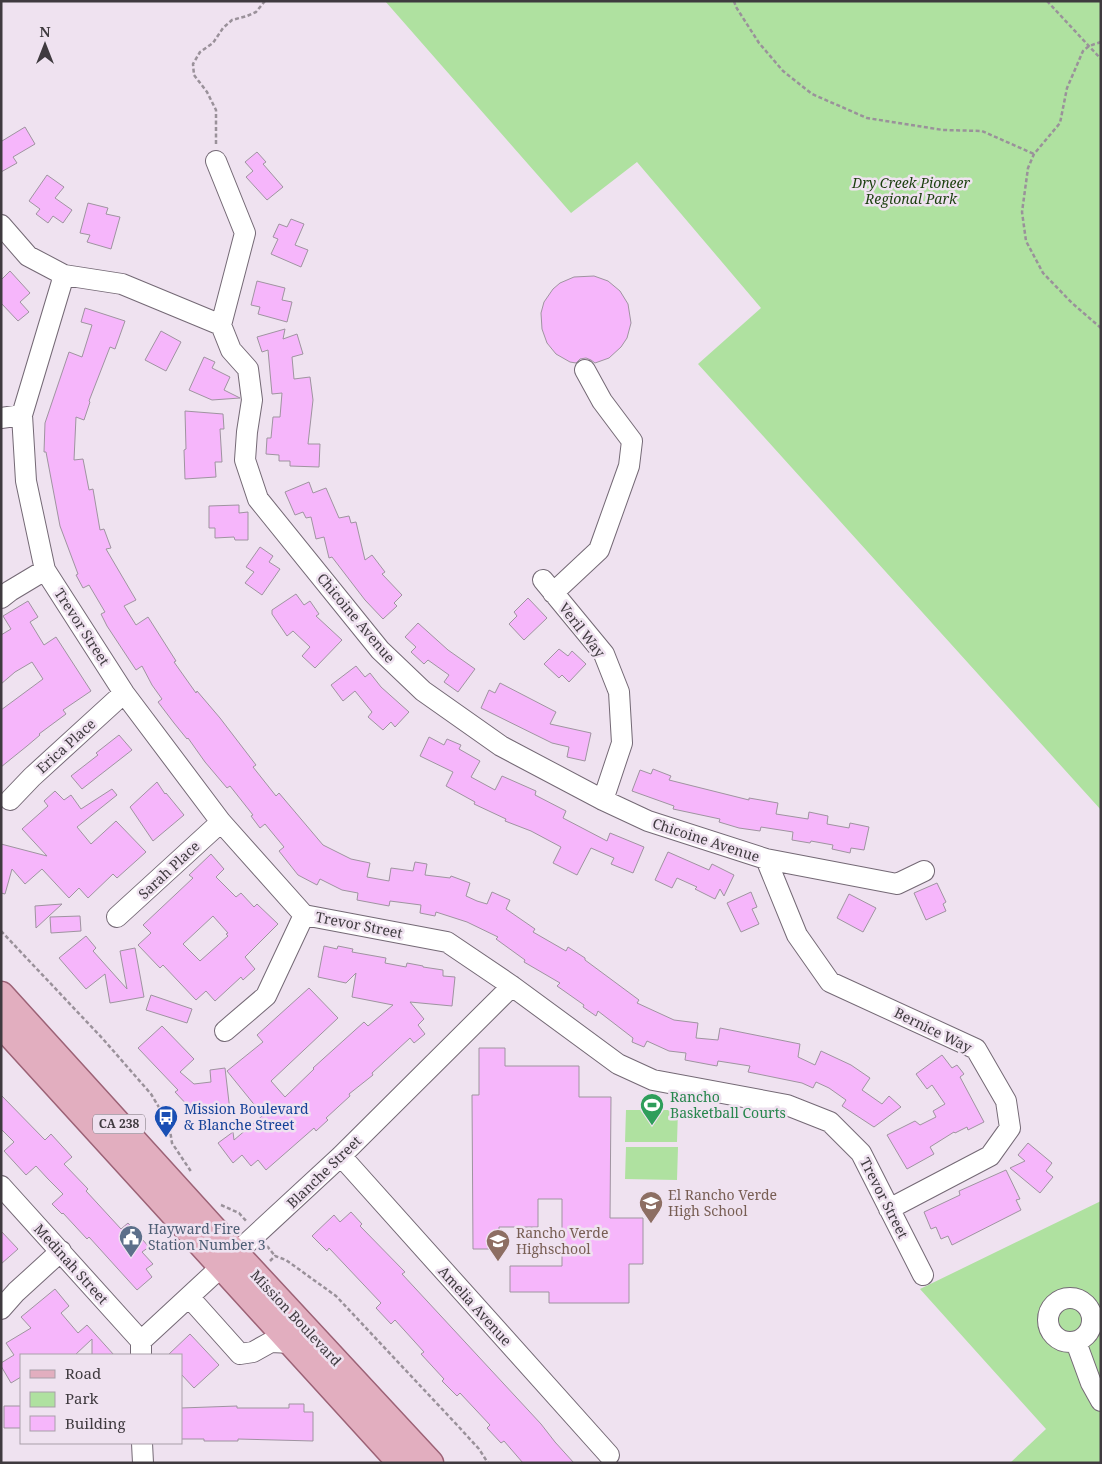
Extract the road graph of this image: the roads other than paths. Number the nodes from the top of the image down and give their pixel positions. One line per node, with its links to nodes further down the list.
1 (216, 161): 4 (street)
2 (1, 225): 3 (street)
3 (64, 275): 4 (street); 6 (street, Trevor Street)
4 (221, 326): 12 (street, Chicoine Avenue)
5 (585, 370): 12 (street, Veril Way)
6 (22, 415): 7 (street); 8 (street, Trevor Street)
7 (1, 418)
8 (45, 570): 9 (street); 10 (street, Trevor Street)
9 (1, 598)
10 (124, 693): 11 (street, Erica Place); 13 (street, Trevor Street)
11 (10, 800)
12 (603, 800): 14 (street, Chicoine Avenue)
13 (220, 822): 16 (street, Trevor Street); 17 (street, Sarah Place)
14 (766, 859): 15 (street, Chicoine Avenue); 24 (street, Bernice Way)
15 (924, 871)
16 (304, 915): 18 (street, Trevor Street); 21 (street)
17 (117, 918)
18 (512, 986): 22 (street, Blanche Street); 24 (street, Trevor Street)
19 (1, 995): 26 (main road, Mission Boulevard / CA 238)
20 (1, 1024): 26 (main road, Mission Boulevard / CA 238)
21 (225, 1031)
22 (341, 1156): 26 (street, Blanche Street); 35 (street, Amelia Avenue)
23 (1, 1186): 25 (street, Medinah Street)
24 (889, 1209): 27 (street, Trevor Street)
25 (61, 1251): 29 (street); 32 (street, Medinah Street)
26 (230, 1260): 28 (street, Blanche Street); 31 (main road, Mission Boulevard / CA 238); 38 (main road, Mission Boulevard / CA 238)
27 (923, 1275)
28 (189, 1297): 31 (street); 32 (street, Blanche Street)
29 (1, 1309)
30 (1076, 1342): 33 (street)
31 (292, 1343): 37 (main road, Mission Boulevard / CA 238)
32 (141, 1348)
33 (1101, 1400)
34 (142, 1444): 36 (street)
35 (609, 1455)
36 (142, 1463)
37 (401, 1463)
38 (430, 1463)

